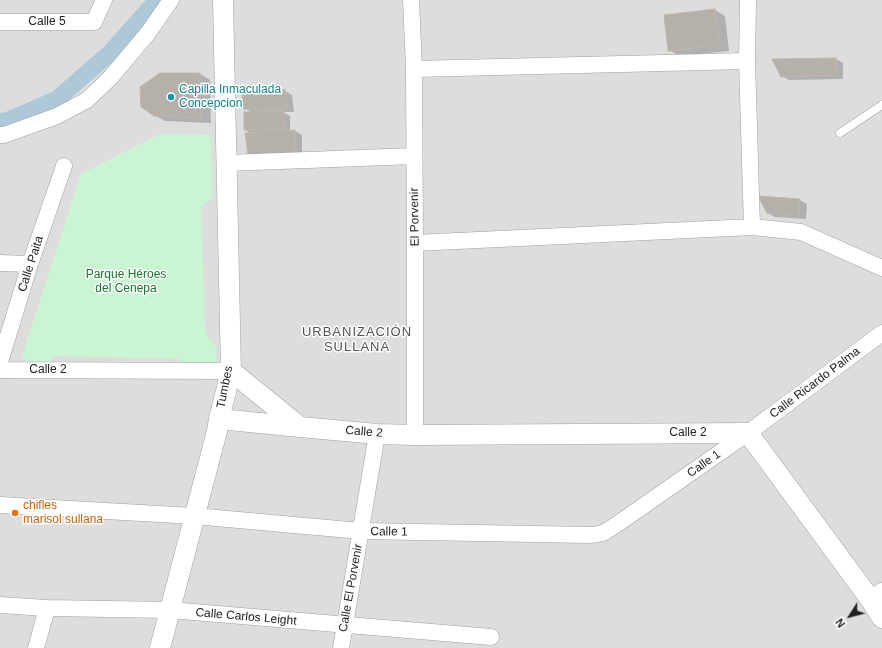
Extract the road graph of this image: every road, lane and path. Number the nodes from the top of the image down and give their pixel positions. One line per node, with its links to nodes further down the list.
1 (104, 0): 6 (street, Calle 5)
2 (171, 0): 11 (street)
3 (223, 0): 13 (street, Tumbes)
4 (411, 0): 8 (street, El Porvenir)
5 (748, 0): 7 (street)
6 (0, 22)
7 (747, 61): 8 (street); 15 (street)
8 (414, 68): 12 (street, El Porvenir)
9 (882, 105): 10 (lane)
10 (840, 133)
11 (0, 135)
12 (414, 156): 13 (street); 16 (street, El Porvenir)
13 (227, 163): 23 (street, Tumbes)
14 (64, 166): 18 (street, Calle Paita)
15 (752, 227): 16 (street); 19 (street)
16 (415, 243): 28 (street, El Porvenir)
17 (0, 263): 18 (street)
18 (30, 264): 21 (street, Calle Paita)
19 (882, 268)
20 (882, 333): 26 (street, Calle Ricardo Palma)
21 (0, 362)
22 (0, 370): 23 (street, Calle 2)
23 (231, 370): 24 (street, Tumbes); 25 (street)
24 (219, 419): 25 (street, Calle 2); 30 (street, Tumbes)
25 (300, 426): 27 (street, Calle 2)
26 (748, 433): 28 (street, Calle 2); 31 (street, Calle 1); 32 (street)
27 (377, 434): 28 (street, Calle 2); 31 (street, Calle El Porvenir)
28 (415, 435)
29 (0, 505): 30 (street, Calle 1)
30 (194, 516): 31 (street, Calle 1); 35 (street, Tumbes)
31 (361, 531): 37 (street, Calle El Porvenir)
32 (876, 595): 36 (street)
33 (0, 605): 34 (street, Calle Carlos Leight)
34 (47, 608): 35 (street, Calle Carlos Leight); 39 (street)
35 (170, 610): 37 (street, Calle Carlos Leight); 40 (street, Tumbes)
36 (882, 618)
37 (345, 626): 38 (street, Calle Carlos Leight); 41 (street, Calle El Porvenir)
38 (491, 638)
39 (36, 648)
40 (160, 648)
41 (341, 648)

